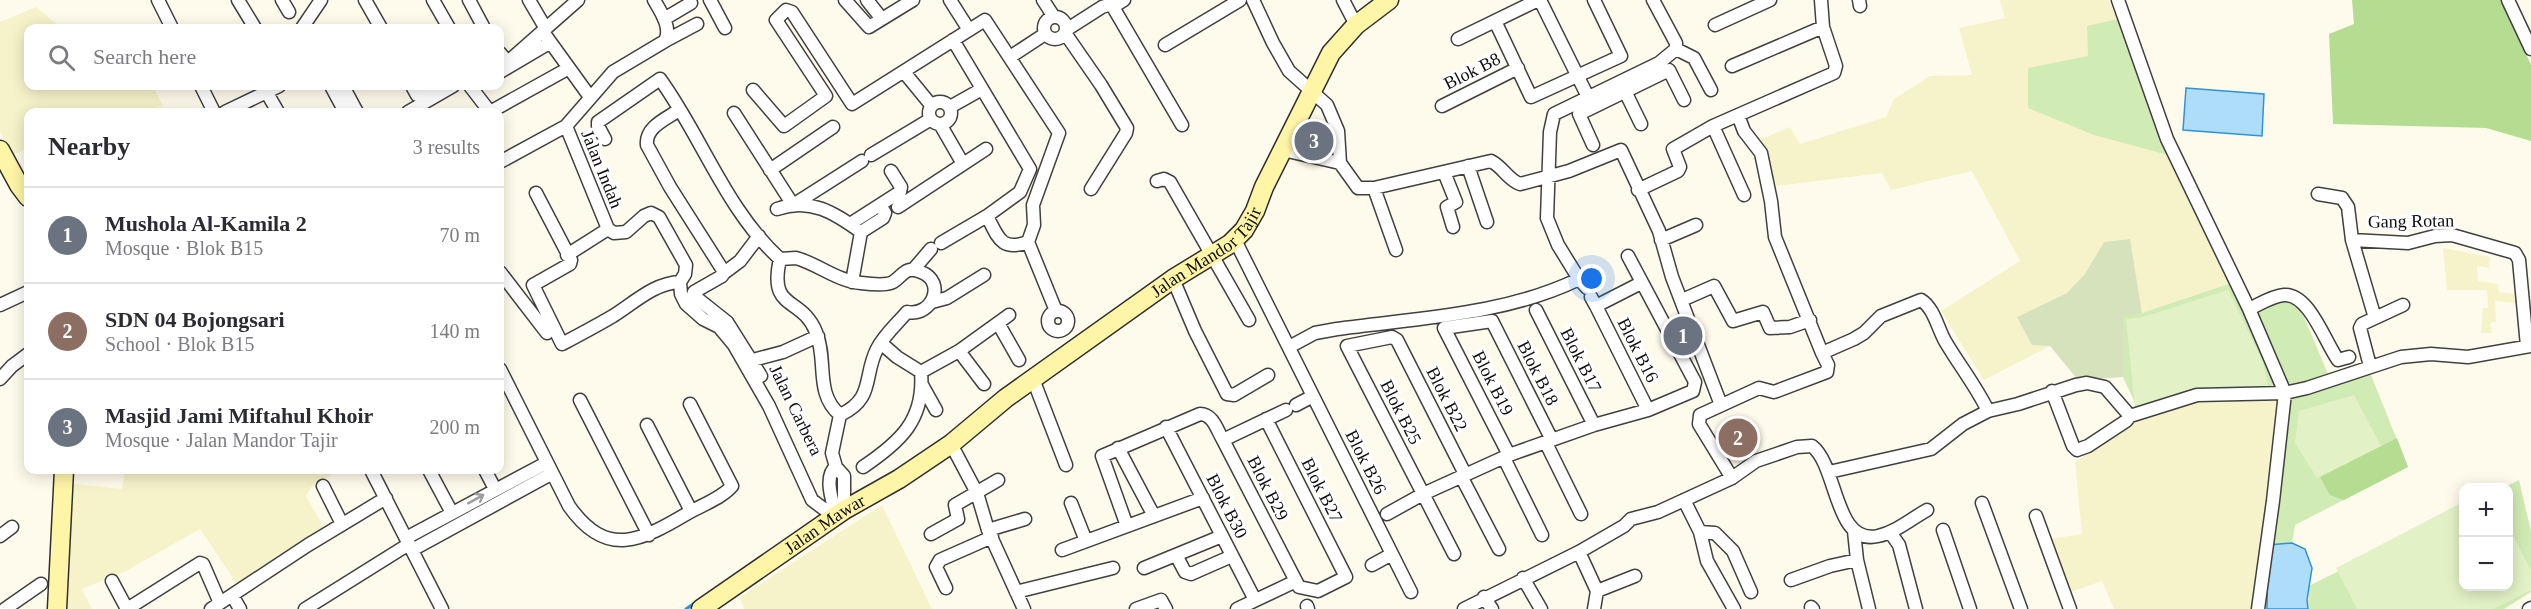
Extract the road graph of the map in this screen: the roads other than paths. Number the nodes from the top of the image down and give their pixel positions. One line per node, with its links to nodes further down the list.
1 (158, 0): 36 (street)
2 (238, 0): 37 (street)
3 (282, 0): 31 (street)
4 (321, 0): 38 (street)
5 (365, 0): 39 (street)
6 (433, 0): 40 (street)
7 (469, 0): 41 (street)
8 (529, 0): 47 (street)
9 (654, 0): 33 (street)
10 (710, 0): 46 (street)
11 (845, 0): 34 (street)
12 (867, 0): 34 (street)
13 (913, 0): 34 (street)
14 (950, 0): 48 (street)
15 (1043, 0): 32 (street)
16 (1124, 0): 30 (street)
17 (1240, 0): 54 (street)
18 (1253, 0): 79 (street)
19 (1342, 0): 43 (street)
20 (1389, 0): 43 (street, Jalan Mandor Tajir)
21 (1539, 0): 35 (street); 65 (street)
22 (1594, 0): 65 (street)
23 (1653, 0): 56 (street)
24 (1770, 0): 44 (street)
25 (1821, 0): 45 (street)
26 (2118, 0): 165 (street)
27 (2508, 0): 57 (street)
28 (575, 1): 47 (street)
29 (691, 3): 33 (street)
30 (1108, 4): 49 (street); 101 (street)
31 (289, 12)
32 (1054, 17): 49 (street); 50 (street)
33 (664, 19): 53 (street)
34 (882, 19)
35 (1495, 21): 51 (street); 62 (street, Blok B8)
36 (170, 24)
37 (253, 24)
38 (308, 24)
39 (379, 24)
40 (447, 24)
41 (482, 24)
42 (697, 24): 53 (street, Jalan Indah)
43 (1356, 25): 79 (street, Jalan Mandor Tajir)
44 (1715, 25)
45 (1823, 27): 60 (street); 98 (street)
46 (725, 28)
47 (545, 30): 59 (street); 61 (street)
48 (969, 30): 52 (street); 58 (street)
49 (1065, 32): 50 (street); 120 (street)
50 (1045, 34): 58 (street)
51 (1458, 39)
52 (953, 40): 64 (street); 68 (street)
53 (665, 41): 82 (street, Jalan Indah)
54 (1165, 45)
55 (544, 46): 63 (street)
56 (1676, 46): 67 (street); 78 (street)
57 (2531, 48)
58 (1010, 57): 129 (street)
59 (504, 58)
60 (1732, 66)
61 (569, 68): 82 (street); 95 (street)
62 (1518, 68): 65 (street, Blok B8); 86 (street, Blok B8)
63 (504, 70)
64 (904, 72): 66 (street); 85 (street)
65 (1578, 76): 83 (street)
66 (840, 86): 81 (street); 81 (street)
67 (1623, 87): 83 (street); 84 (street); 100 (street); 106 (street)
68 (982, 89): 87 (street); 123 (street)
69 (203, 90): 88 (street)
70 (272, 90): 80 (street)
71 (333, 90): 91 (street)
72 (345, 90): 92 (street)
73 (415, 90): 74 (street)
74 (436, 90)
75 (446, 90): 93 (street)
76 (473, 90): 94 (street)
77 (753, 90): 81 (street)
78 (1711, 90)
79 (1312, 91): 109 (street, Jalan Mandor Tajir); 111 (street)
80 (267, 93): 89 (street); 90 (street)
81 (826, 96)
82 (590, 97): 102 (street, Jalan Indah)
83 (1588, 97): 117 (street, Blok B16)
84 (1684, 100)
85 (932, 105): 87 (street); 99 (street)
86 (1442, 106)
87 (950, 107): 99 (street)
88 (212, 108)
89 (234, 108)
90 (276, 108)
91 (343, 108)
92 (355, 108)
93 (415, 108)
94 (487, 108)
95 (497, 108)
96 (679, 110): 105 (street); 139 (street); 151 (street)
97 (734, 113): 114 (street)
98 (1738, 115): 103 (street); 170 (street)
99 (935, 121): 112 (street); 127 (street)
100 (1641, 124)
101 (1182, 125)
102 (566, 126): 110 (street); 137 (street, Jalan Indah)
103 (1713, 126): 121 (street); 126 (street)
104 (833, 127): 114 (street)
105 (605, 139)
106 (1593, 145)
107 (986, 149): 112 (street)
108 (0, 150): 122 (street)
109 (1283, 150): 111 (street); 140 (street, Jalan Mandor Tajir)
110 (504, 158)
111 (1340, 163): 119 (street)
112 (963, 164): 130 (street)
113 (1468, 166): 116 (street); 117 (street); 133 (street)
114 (770, 170): 127 (street)
115 (891, 171): 128 (street)
116 (1444, 172): 119 (street); 136 (street)
117 (1550, 177): 121 (street); 158 (street, Blok B16)
118 (1157, 181): 145 (street)
119 (1374, 188): 144 (street)
120 (1091, 189)
121 (1638, 190): 141 (street)
122 (24, 192)
123 (1020, 192): 129 (street); 132 (street)
124 (536, 193): 146 (street)
125 (2318, 194): 142 (street)
126 (1744, 195)
127 (793, 205): 131 (street); 134 (street)
128 (880, 205): 134 (street); 138 (street)
129 (1033, 205): 143 (street)
130 (898, 207)
131 (777, 209)
132 (987, 216): 143 (street); 150 (street)
133 (1487, 222)
134 (850, 224): 138 (street)
135 (1696, 225): 141 (street)
136 (1453, 227)
137 (608, 229): 146 (street); 155 (street, Jalan Indah)
138 (861, 232): 156 (street)
139 (759, 236): 148 (street); 151 (street)
140 (1235, 240): 145 (street, Jalan Mandor Tajir); 178 (street, Blok B26)
141 (1661, 240): 160 (street)
142 (2352, 240): 149 (street, Gang Rotan); 168 (street, Gang Rotan)
143 (1028, 242): 180 (street)
144 (1396, 250)
145 (1213, 254): 154 (street, Jalan Mandor Tajir); 169 (street)
146 (567, 255): 155 (street)
147 (1628, 256): 157 (street)
148 (780, 259): 156 (street); 174 (street)
149 (2525, 261): 162 (street, Gang Rotan)
150 (913, 270): 156 (street); 161 (street)
151 (724, 273): 184 (street)
152 (984, 275): 161 (street)
153 (504, 277): 173 (street)
154 (1173, 279): 180 (street, Jalan Mandor Tajir); 187 (street)
155 (680, 282): 239 (street, Jalan Indah)
156 (852, 282)
157 (1641, 283): 158 (street); 200 (street)
158 (1588, 293): 178 (street); 200 (street, Blok B16)
159 (24, 294): 163 (street)
160 (1682, 300): 170 (street); 198 (street)
161 (932, 302): 175 (street)
162 (2528, 303): 177 (street, Gang Rotan)
163 (0, 305)
164 (2403, 305): 168 (street)
165 (2249, 309): 183 (street); 194 (street)
166 (1536, 310): 206 (street, Blok B17)
167 (1009, 315): 171 (street)
168 (2376, 318): 186 (street)
169 (1249, 320)
170 (1810, 320): 181 (street)
171 (998, 323): 179 (street); 185 (street)
172 (1444, 328): 209 (street, Blok B18); 212 (street, Blok B19)
173 (547, 333)
174 (818, 336): 184 (street, Jalan Carbera); 202 (street)
175 (881, 343): 189 (street); 202 (street)
176 (1347, 346): 222 (street, Blok B22); 228 (street, Blok B25)
177 (2529, 346): 186 (street, Gang Rotan)
178 (1289, 347): 195 (street, Blok B26)
179 (958, 351): 189 (street); 192 (street)
180 (1072, 351): 191 (street, Jalan Mandor Tajir)
181 (1822, 353): 198 (street); 201 (street)
182 (24, 357): 190 (street)
183 (2349, 357)
184 (753, 360): 216 (street, Jalan Carbera)
185 (1018, 360)
186 (2370, 366): 194 (street, Gang Rotan)
187 (1268, 375)
188 (504, 377): 215 (street)
189 (921, 378): 199 (street); 214 (street)
190 (0, 379)
191 (1032, 380): 210 (street, Jalan Mandor Tajir); 213 (street)
192 (984, 384)
193 (2052, 391): 201 (street); 203 (street); 203 (street)
194 (2285, 393): 203 (street, Gang Rotan); 305 (street)
195 (1313, 396): 204 (street); 261 (street, Blok B26)
196 (580, 400): 252 (street)
197 (690, 404): 235 (street)
198 (1720, 405): 223 (street)
199 (936, 410)
200 (1648, 410): 206 (street)
201 (1988, 411): 217 (street)
202 (840, 416): 239 (street)
203 (2130, 416)
204 (1266, 419): 208 (street); 273 (street, Blok B27)
205 (647, 425): 235 (street)
206 (1594, 425): 209 (street)
207 (1166, 428): 208 (street, Blok B29); 211 (street); 230 (street, Blok B30)
208 (1223, 440): 273 (street, Blok B29)
209 (1549, 442): 212 (street); 238 (street, Blok B18)
210 (951, 444): 227 (street); 239 (street, Jalan Mawar)
211 (1118, 448): 240 (street); 244 (street)
212 (1507, 457): 222 (street); 253 (street, Blok B19)
213 (1066, 465)
214 (863, 467)
215 (549, 468): 226 (street); 252 (street); 257 (street)
216 (808, 471)
217 (1829, 472): 223 (street); 247 (street)
218 (64, 474): 285 (street)
219 (373, 474): 229 (street)
220 (431, 474): 236 (street)
221 (487, 474): 226 (street)
222 (1463, 475): 228 (street); 258 (street, Blok B22)
223 (1732, 478): 231 (street)
224 (998, 480): 227 (street)
225 (323, 486): 243 (street)
226 (495, 489): 236 (street, one-way to 226)
227 (977, 493): 250 (street); 251 (street)
228 (1423, 494): 237 (street); 262 (street, Blok B25)
229 (386, 498): 243 (street); 257 (street)
230 (1203, 498): 240 (street); 255 (street, Blok B30)
231 (1684, 500): 248 (street); 260 (street)
232 (1071, 503): 256 (street)
233 (1982, 503): 303 (street)
234 (1927, 510): 249 (street)
235 (691, 511): 252 (street)
236 (452, 513): 257 (street)
237 (1387, 514)
238 (1581, 514)
239 (836, 516): 290 (street, Jalan Mawar)
240 (1154, 516): 244 (street)
241 (2036, 516): 304 (street)
242 (1024, 519): 250 (street)
243 (342, 524): 280 (street)
244 (1127, 526): 256 (street)
245 (12, 527): 254 (street)
246 (1943, 530): 302 (street)
247 (1854, 531): 249 (street); 265 (street)
248 (1700, 532): 279 (street); 299 (street)
249 (1890, 532): 301 (street)
250 (990, 533): 275 (street); 277 (street)
251 (931, 534)
252 (649, 535)
253 (1542, 535)
254 (0, 536)
255 (1222, 536): 263 (street); 264 (street, Blok B30)
256 (1086, 541): 259 (street)
257 (409, 544): 288 (street); 289 (street)
258 (1499, 549)
259 (1062, 550)
260 (1579, 552): 270 (street); 276 (street)
261 (1392, 554): 266 (street); 278 (street, Blok B26)
262 (1454, 554)
263 (1176, 555): 264 (street); 268 (street)
264 (1232, 555): 282 (street, Blok B30)
265 (1857, 561): 271 (street); 300 (street)
266 (1372, 565)
267 (1113, 568): 277 (street)
268 (1144, 568)
269 (1635, 576): 276 (street)
270 (1523, 578): 281 (street); 297 (street)
271 (1791, 580)
272 (112, 581): 286 (street)
273 (1296, 581): 282 (street)
274 (41, 584): 284 (street)
275 (946, 588)
276 (1597, 591): 298 (street)
277 (1016, 592): 291 (street)
278 (1412, 592)
279 (1751, 592)
280 (232, 595): 283 (street); 287 (street)
281 (1484, 597): 295 (street); 296 (street)
282 (1256, 600): 294 (street)
283 (215, 607): 286 (street)
284 (4, 609)
285 (57, 609)
286 (127, 609)
287 (240, 609)
288 (305, 609)
289 (442, 609)
290 (701, 609)
291 (1024, 609)
292 (1136, 609): 293 (street)
293 (1166, 609)
294 (1237, 609)
295 (1464, 609)
296 (1492, 609)
297 (1541, 609)
298 (1594, 609)
299 (1734, 609)
300 (1869, 609)
301 (1916, 609)
302 (1970, 609)
303 (2021, 609)
304 (2070, 609)
305 (2258, 609)

